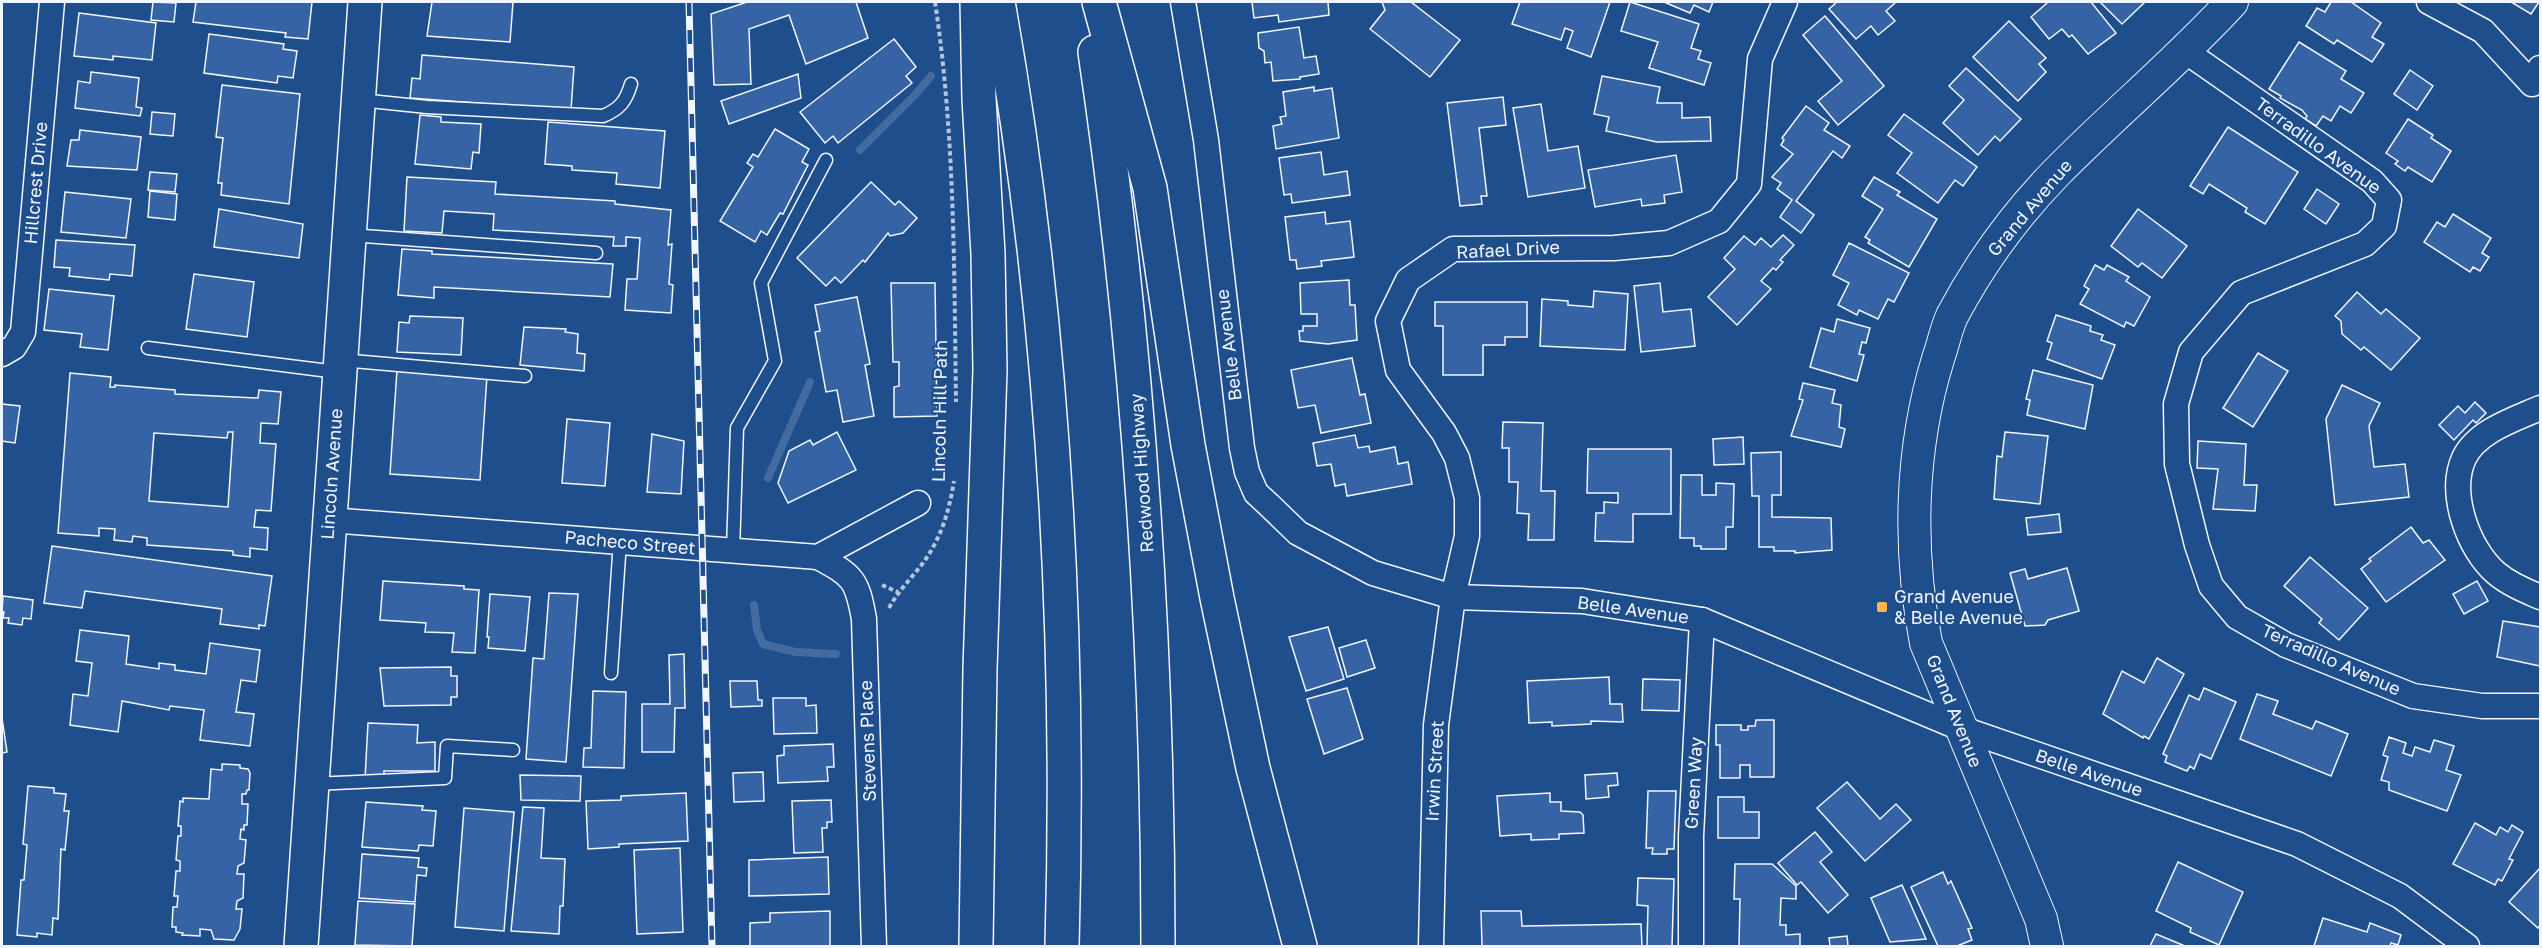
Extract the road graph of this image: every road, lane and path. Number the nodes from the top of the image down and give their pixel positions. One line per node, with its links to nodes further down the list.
1 (52, 2): 20 (street, Hillcrest Drive)
2 (365, 2): 15 (main road, Lincoln Avenue)
3 (935, 2): 23 (path, Lincoln Hill Path)
4 (977, 2): 43 (main road)
5 (998, 2): 40 (main road)
6 (1087, 2): 44 (main road, Redwood Highway)
7 (1099, 2): 45 (main road)
8 (1183, 2): 31 (street, Belle Avenue)
9 (1785, 2): 31 (street, Rafael Drive)
10 (2232, 2): 12 (street, Grand Avenue)
11 (2429, 2): 13 (street)
12 (2185, 51): 36 (street, Terradillo Avenue); 37 (street, Grand Avenue)
13 (2541, 68)
14 (631, 84): 15 (lane)
15 (359, 100): 17 (main road, Lincoln Avenue)
16 (826, 160): 29 (lane)
17 (349, 235): 18 (lane); 21 (main road, Lincoln Avenue)
18 (596, 253)
19 (148, 348): 21 (lane)
20 (2, 354)
21 (340, 366): 22 (lane); 27 (main road, Lincoln Avenue)
22 (525, 376)
23 (956, 407)
24 (2541, 408): 32 (street)
25 (955, 474): 33 (path, Lincoln Hill Path)
26 (918, 503): 30 (street)
27 (329, 520): 28 (street, Pacheco Street); 39 (main road, Lincoln Avenue)
28 (620, 542): 29 (street, Pacheco Street); 35 (lane)
29 (734, 550): 30 (street, Pacheco Street)
30 (818, 557): 42 (street, Stevens Place)
31 (1453, 597): 34 (street, Belle Avenue); 46 (street, Irwin Street)
32 (2541, 597)
33 (886, 615)
34 (1702, 620): 37 (street, Belle Avenue); 47 (street, Green Way)
35 (611, 673)
36 (2541, 706)
37 (1960, 728): 48 (street, Grand Avenue); 49 (street, Belle Avenue)
38 (513, 750): 39 (lane)
39 (312, 784): 41 (main road, Lincoln Avenue)
40 (1063, 935)
41 (301, 946)
42 (874, 946)
43 (976, 946)
44 (1158, 946)
45 (1300, 946)
46 (1431, 946)
47 (1691, 946)
48 (2047, 946)
49 (2467, 946)

